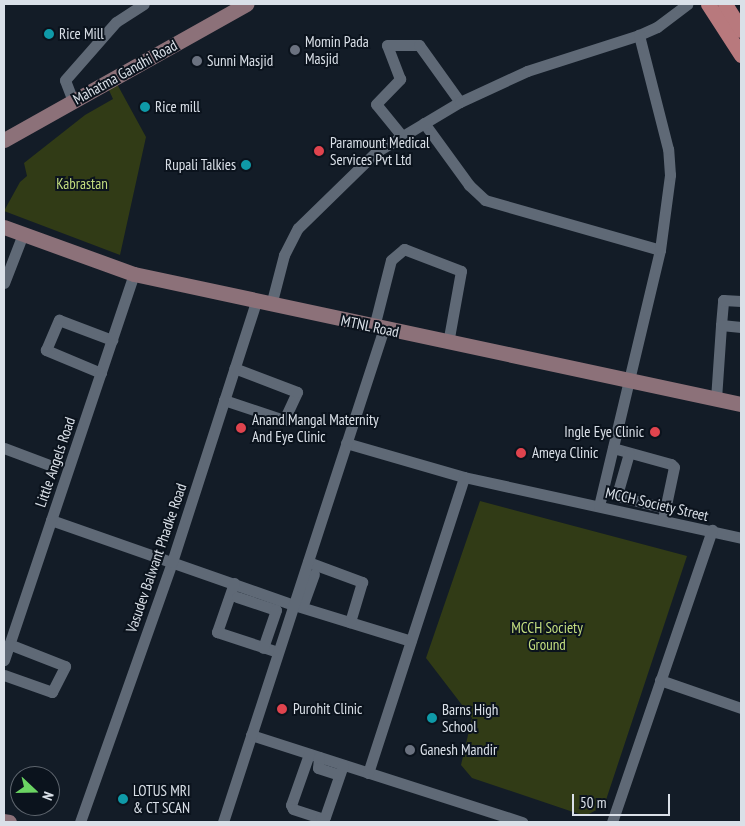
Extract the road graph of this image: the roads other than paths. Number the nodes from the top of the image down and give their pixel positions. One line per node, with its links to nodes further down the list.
1 (144, 4): 9 (street)
2 (246, 4): 9 (street, Mahatma Gandhi Road)
3 (687, 4): 7 (street)
4 (708, 4): 8 (main road)
5 (725, 4): 6 (main road)
6 (741, 30)
7 (639, 35): 10 (street); 16 (street)
8 (741, 55)
9 (73, 101): 13 (street, Mahatma Gandhi Road)
10 (460, 102): 11 (street); 12 (street)
11 (424, 123): 12 (street); 16 (street)
12 (402, 136): 21 (street)
13 (4, 140)
14 (4, 226): 15 (street, MTNL Road)
15 (23, 234): 17 (street, MTNL Road); 18 (street)
16 (660, 250): 29 (street)
17 (134, 274): 20 (street, MTNL Road); 26 (street, Little Angels Road)
18 (4, 284)
19 (741, 300): 22 (street)
20 (256, 302): 21 (street, MTNL Road); 27 (street, Vasudev Balwant Phadke Road)
21 (271, 305): 23 (street, MTNL Road)
22 (721, 325): 24 (street); 30 (street)
23 (379, 327): 25 (street, MTNL Road); 25 (street); 33 (street)
24 (741, 327)
25 (448, 343): 29 (street, MTNL Road)
26 (108, 351): 28 (street, Little Angels Road); 28 (street)
27 (234, 368): 31 (street, Vasudev Balwant Phadke Road); 31 (street)
28 (101, 373): 44 (street, Little Angels Road)
29 (630, 380): 30 (street, MTNL Road); 35 (street)
30 (716, 399): 32 (street, MTNL Road)
31 (224, 400): 47 (street, Vasudev Balwant Phadke Road)
32 (741, 404)
33 (346, 444): 40 (street, MCCH Society Street); 48 (street)
34 (4, 448): 37 (street)
35 (614, 448): 36 (street); 38 (street)
36 (629, 453): 39 (street); 43 (street)
37 (47, 464)
38 (609, 469): 39 (street); 41 (street)
39 (623, 473): 42 (street)
40 (464, 477): 41 (street, MCCH Society Street); 54 (street)
41 (600, 506): 42 (street, MCCH Society Street)
42 (638, 508): 43 (street, MCCH Society Street)
43 (664, 514): 45 (street, MCCH Society Street)
44 (51, 520): 47 (street); 55 (street, Little Angels Road)
45 (712, 530): 46 (street); 60 (street, MCCH Society Street)
46 (741, 538)
47 (172, 562): 49 (street); 69 (street, Vasudev Balwant Phadke Road)
48 (315, 567): 51 (street); 53 (street)
49 (234, 584): 51 (street); 56 (street)
50 (237, 597): 52 (street)
51 (302, 604): 52 (street); 53 (street); 57 (street)
52 (276, 610): 56 (street)
53 (350, 622): 54 (street)
54 (411, 641): 65 (street)
55 (9, 644): 58 (street, Little Angels Road); 59 (street)
56 (263, 648): 57 (street)
57 (278, 652): 62 (street)
58 (4, 660)
59 (4, 675)
60 (660, 680): 61 (street); 72 (street, MCCH Society Street)
61 (741, 708)
62 (251, 735): 63 (street); 70 (street)
63 (314, 756): 64 (street); 64 (street)
64 (341, 770): 65 (street)
65 (368, 773): 66 (street)
66 (490, 817): 71 (street)
67 (4, 821): 68 (street)
68 (9, 822)
69 (80, 822)
70 (223, 822)
71 (522, 822)
72 (612, 822)

